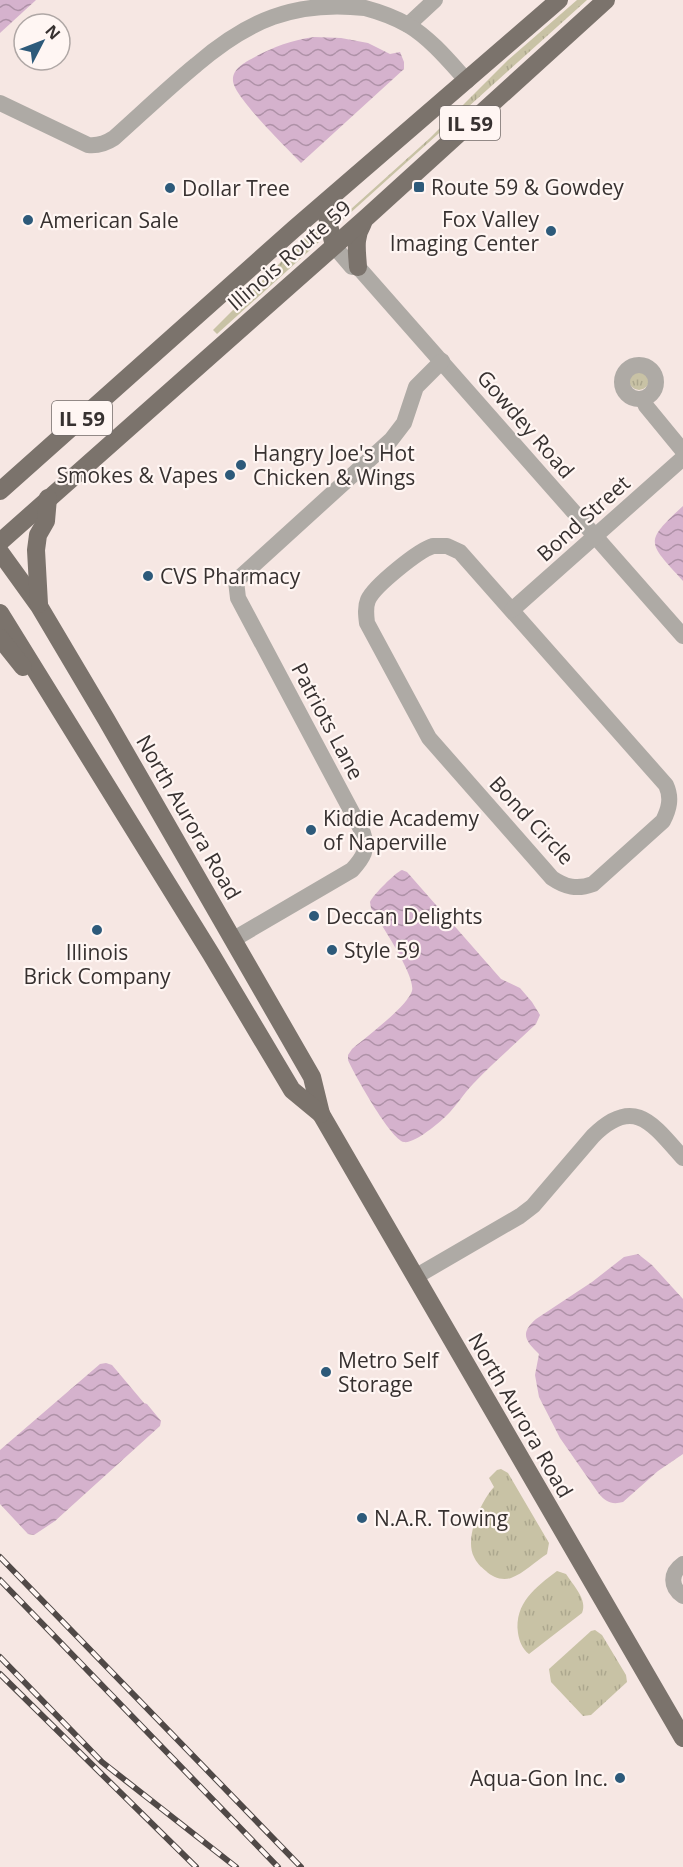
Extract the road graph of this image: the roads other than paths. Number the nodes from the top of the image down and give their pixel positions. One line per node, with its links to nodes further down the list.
1 (435, 0): 5 (street)
2 (559, 0): 6 (main road, Illinois Route 59 / IL 59)
3 (606, 0): 9 (main road, Illinois Route 59 / IL 59)
4 (318, 1): 5 (street); 7 (street)
5 (408, 25): 6 (street)
6 (467, 81): 8 (main road, Illinois Route 59 / IL 59)
7 (0, 103)
8 (324, 204): 10 (main road); 16 (main road, Illinois Route 59 / IL 59)
9 (367, 217): 10 (main road, Illinois Route 59 / IL 59); 11 (main road)
10 (334, 246): 11 (street, Gowdey Road); 17 (main road, Illinois Route 59 / IL 59)
11 (358, 267): 12 (street, Gowdey Road)
12 (442, 361): 18 (street, Gowdey Road); 27 (street, Patriots Lane)
13 (643, 399): 14 (street)
14 (683, 451)
15 (683, 458): 18 (street, Bond Street)
16 (3, 484)
17 (48, 498): 19 (main road, Illinois Route 59 / IL 59); 21 (main road)
18 (595, 537): 22 (street, Bond Street); 24 (street, Gowdey Road)
19 (0, 542)
20 (0, 552): 21 (main road, North Aurora Road)
21 (39, 606): 27 (main road, North Aurora Road)
22 (512, 610): 22 (street, Bond Circle)
23 (0, 613): 26 (main road, North Aurora Road)
24 (683, 636)
25 (0, 638): 26 (main road)
26 (65, 718): 28 (main road, North Aurora Road)
27 (234, 939): 28 (main road, North Aurora Road)
28 (321, 1114): 30 (main road, North Aurora Road)
29 (683, 1158): 30 (street)
30 (415, 1277): 33 (main road, North Aurora Road)
31 (683, 1564): 32 (street)
32 (683, 1596)
33 (683, 1738)

